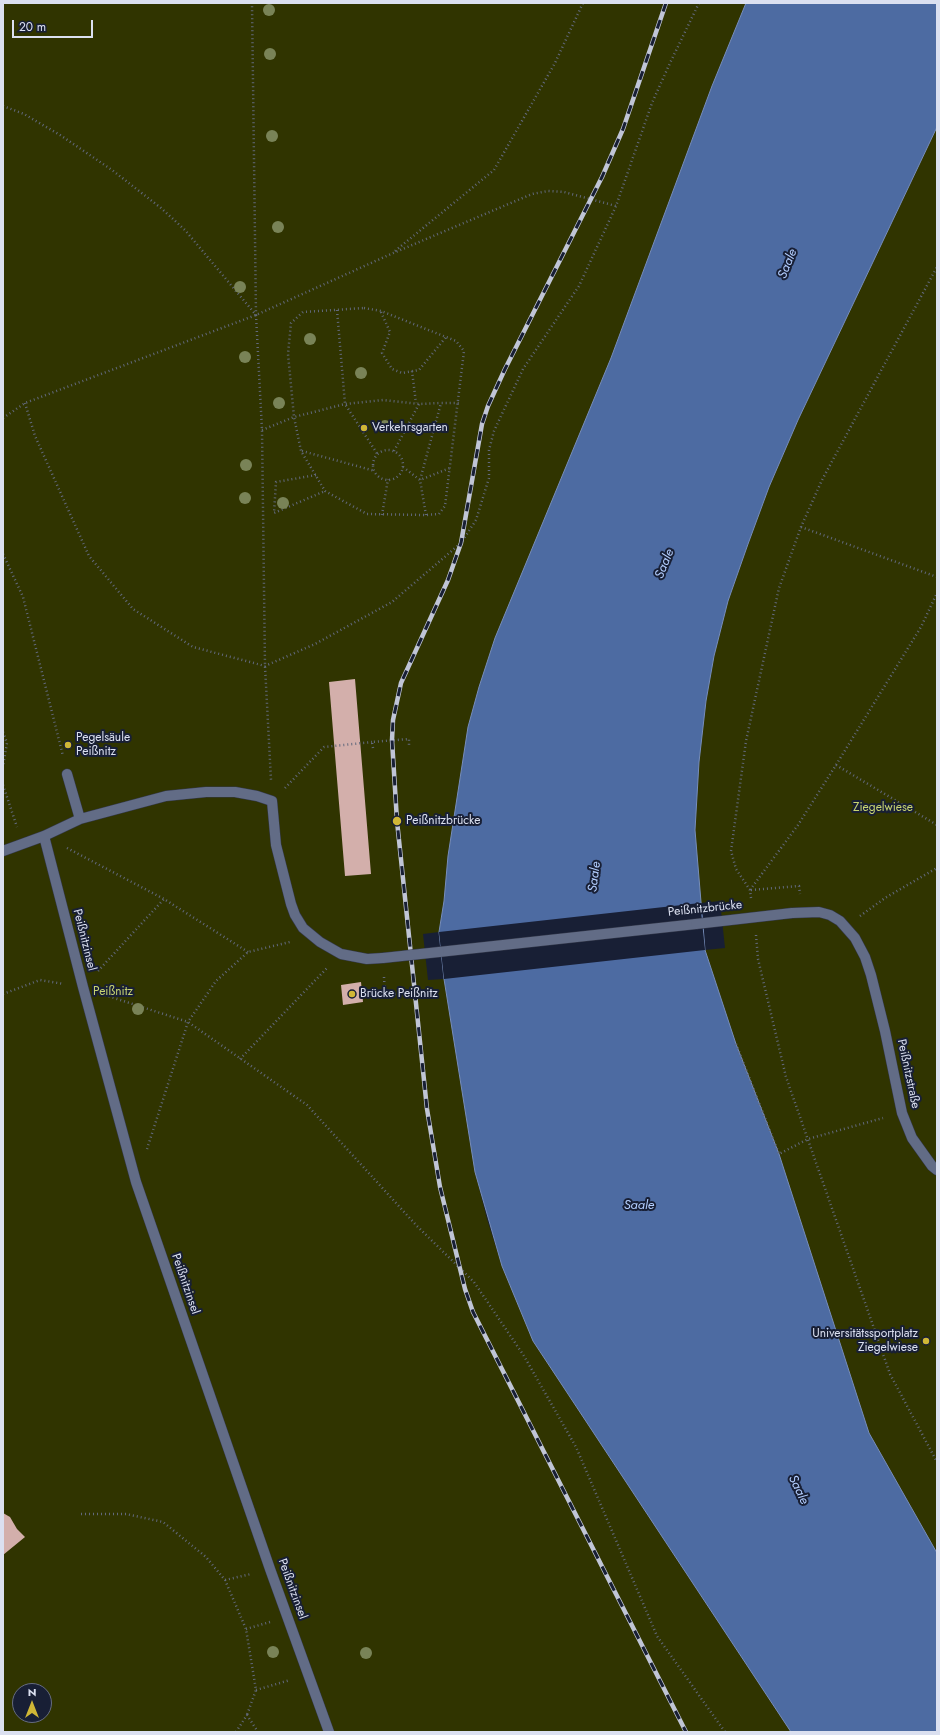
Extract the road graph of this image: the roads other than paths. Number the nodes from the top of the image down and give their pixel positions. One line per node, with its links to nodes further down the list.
1 (67, 774): 2 (lane)
2 (80, 819): 3 (lane); 5 (lane, Peißnitzbrücke, bridge)
3 (44, 836): 4 (lane); 7 (lane, Peißnitzinsel)
4 (3, 851)
5 (846, 926): 6 (lane, Peißnitzstraße)
6 (937, 1170)
7 (329, 1732)

